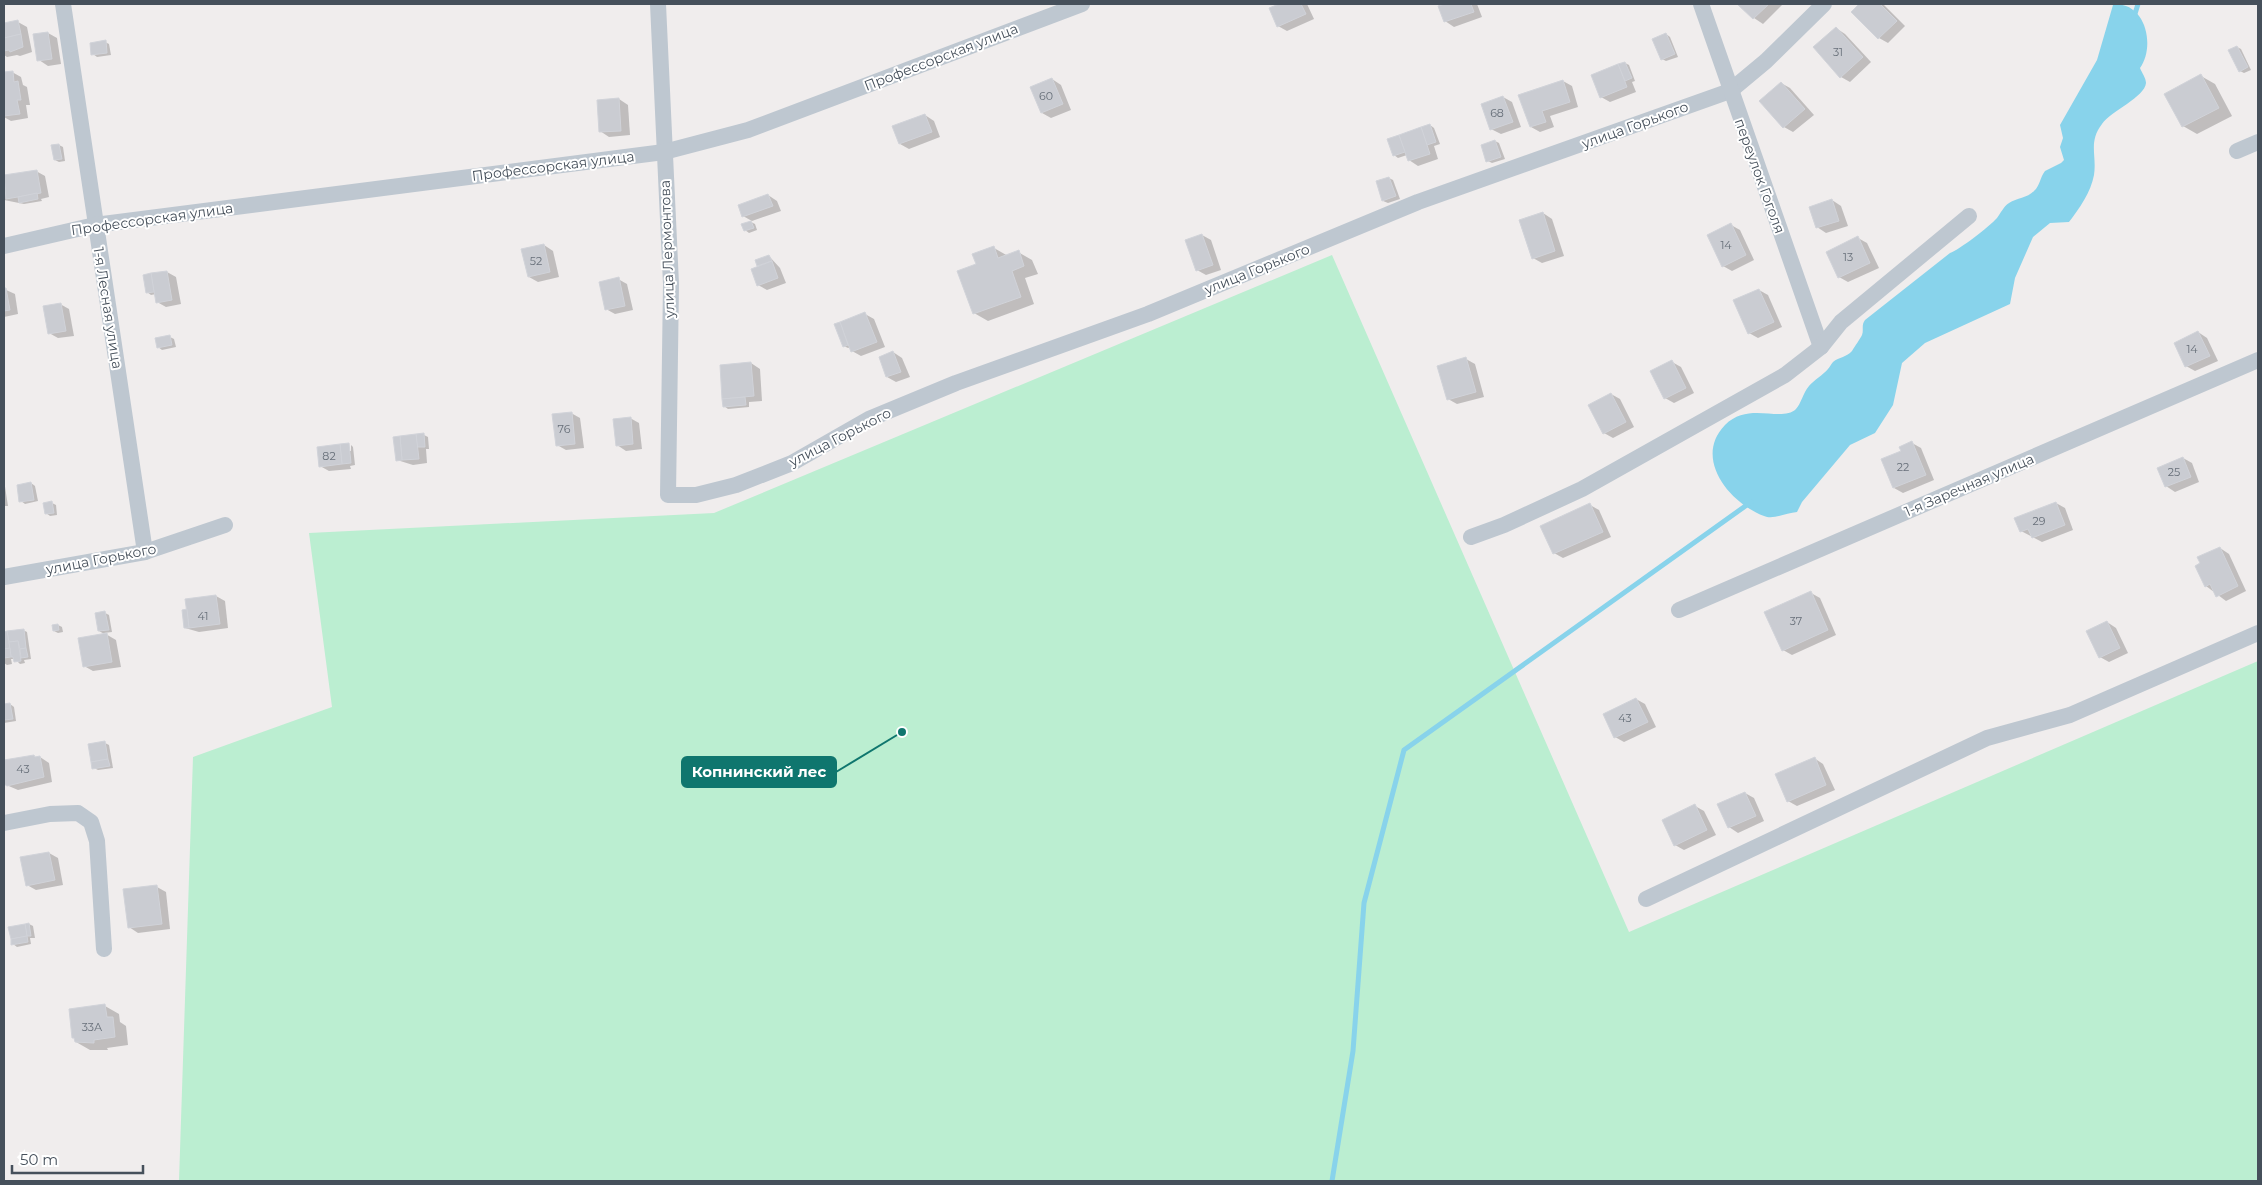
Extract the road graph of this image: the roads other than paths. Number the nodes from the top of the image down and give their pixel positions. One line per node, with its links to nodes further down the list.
1 (63, 4): 11 (street, 1-я Лесная улица)
2 (658, 4): 9 (street, улица Лермонтова)
3 (1082, 4): 9 (street, Профессорская улица)
4 (1700, 4): 6 (street, переулок Гоголя)
5 (1824, 4): 6 (street, улица Горького)
6 (1730, 90): 13 (street, переулок Гоголя); 15 (street, улица Горького)
7 (2258, 142): 8 (street)
8 (2237, 151)
9 (664, 152): 11 (street, Профессорская улица); 15 (street, улица Лермонтова)
10 (1970, 216): 13 (street)
11 (95, 225): 12 (street, Профессорская улица); 18 (street, 1-я Лесная улица)
12 (4, 246)
13 (1821, 347): 17 (street)
14 (2258, 360): 20 (street, 1-я Заречная улица)
15 (668, 495)
16 (225, 526): 18 (street, улица Горького)
17 (1471, 537)
18 (145, 552): 19 (street, улица Горького)
19 (4, 577)
20 (1679, 610)
21 (2258, 633): 23 (street)
22 (4, 823): 24 (street)
23 (1646, 899)
24 (104, 949)

